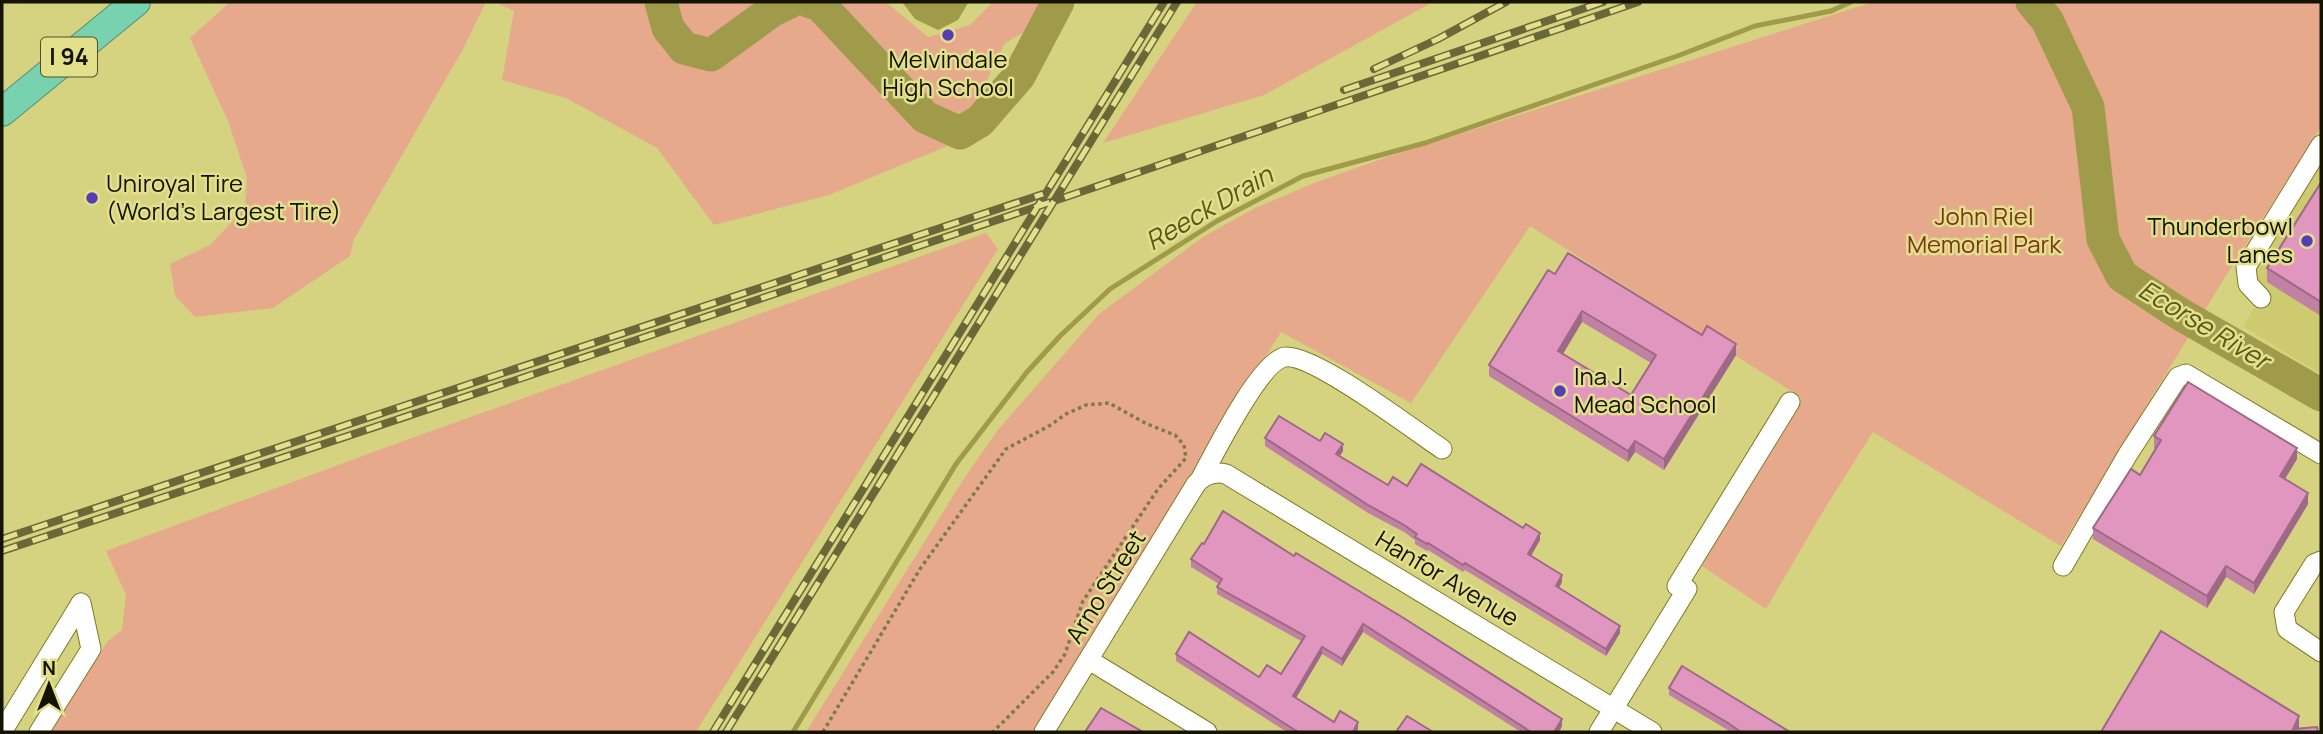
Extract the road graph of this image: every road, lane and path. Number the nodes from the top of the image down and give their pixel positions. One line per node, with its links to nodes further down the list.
1 (136, 2): 2 (highway, I 94)
2 (2, 112)
3 (2321, 145): 4 (street)
4 (2261, 298)
5 (1790, 401): 13 (street)
6 (1442, 449): 8 (street, Arno Street)
7 (2321, 454): 10 (street)
8 (1207, 476): 12 (street, Arno Street); 13 (street, Hanfor Avenue)
9 (2321, 561): 11 (street)
10 (2063, 566)
11 (2321, 652)
12 (1089, 660): 18 (street, Arno Street); 19 (street)
13 (1614, 708): 20 (street); 21 (street, Hanfor Avenue)
14 (2, 732): 15 (street)
15 (39, 732)
16 (823, 732): 17 (path)
17 (993, 732)
18 (1045, 732)
19 (1206, 732)
20 (1599, 732)
21 (1652, 732)

